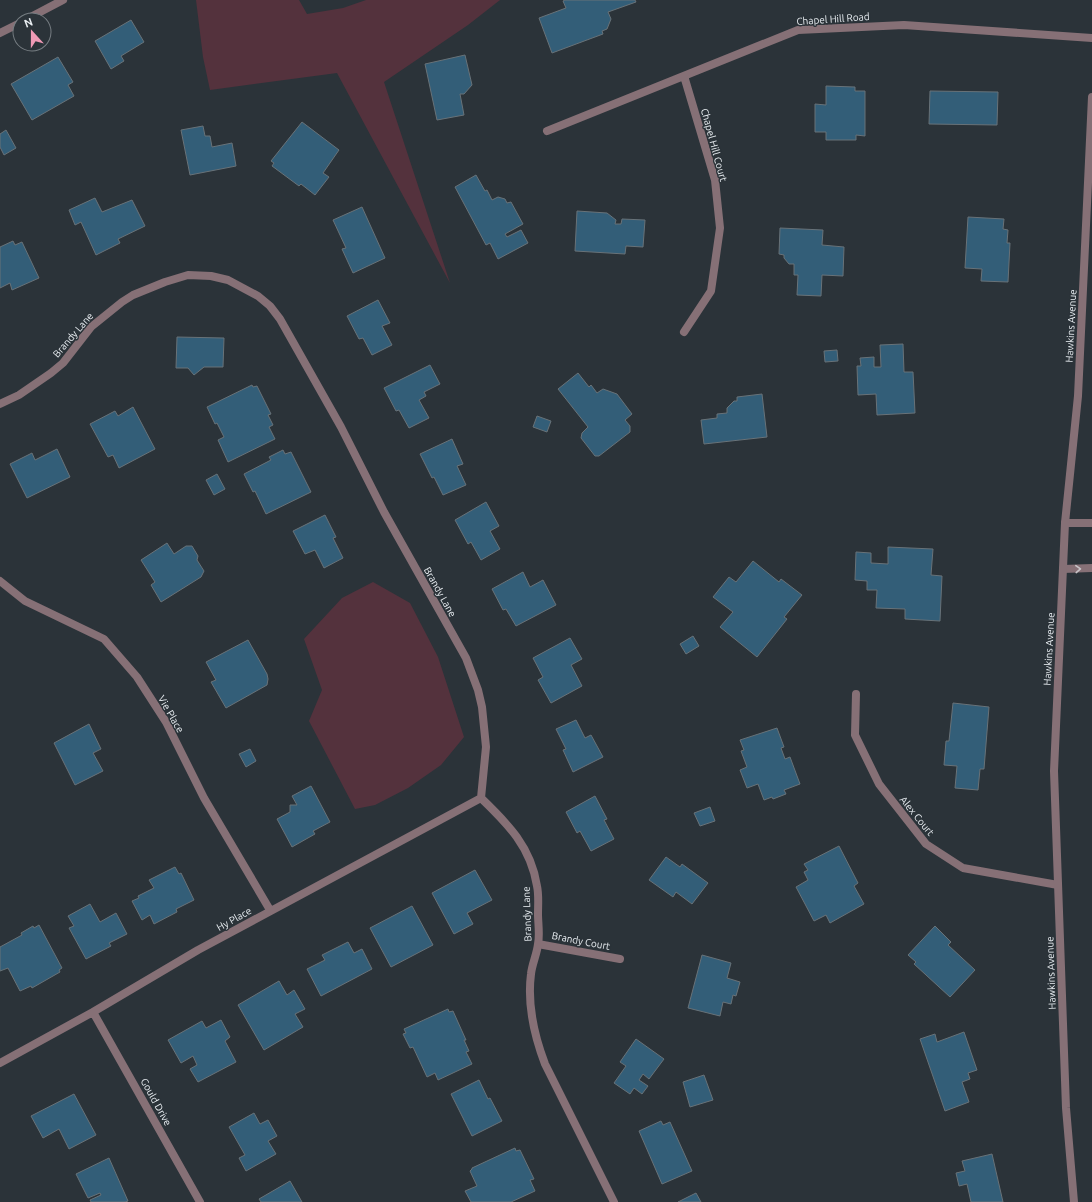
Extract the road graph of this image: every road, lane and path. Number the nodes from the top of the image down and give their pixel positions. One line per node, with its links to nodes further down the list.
1 (63, 0): 2 (street)
2 (40, 12)
3 (12, 26): 4 (street)
4 (0, 33)
5 (1092, 38): 6 (street, Chapel Hill Road)
6 (684, 76): 8 (street, Chapel Hill Road); 9 (street, Chapel Hill Court)
7 (1092, 97): 12 (street, Hawkins Avenue)
8 (547, 131)
9 (684, 332)
10 (0, 404): 17 (street, Brandy Lane)
11 (1092, 523): 12 (street)
12 (1065, 524): 14 (street, Hawkins Avenue)
13 (1092, 568): 14 (street, one-way to 13)
14 (1063, 570): 18 (street, Hawkins Avenue)
15 (0, 581): 19 (street, Vie Place)
16 (856, 694): 18 (street, Alex Court)
17 (481, 798): 19 (street, Hy Place); 20 (street, Brandy Lane)
18 (1058, 884): 26 (street, Hawkins Avenue)
19 (270, 910): 22 (street, Hy Place)
20 (538, 944): 21 (street, Brandy Court); 25 (street, Brandy Lane)
21 (620, 959)
22 (93, 1012): 23 (street, Hy Place); 24 (street, Gould Drive)
23 (0, 1063)
24 (200, 1202)
25 (614, 1202)
26 (1074, 1202)

